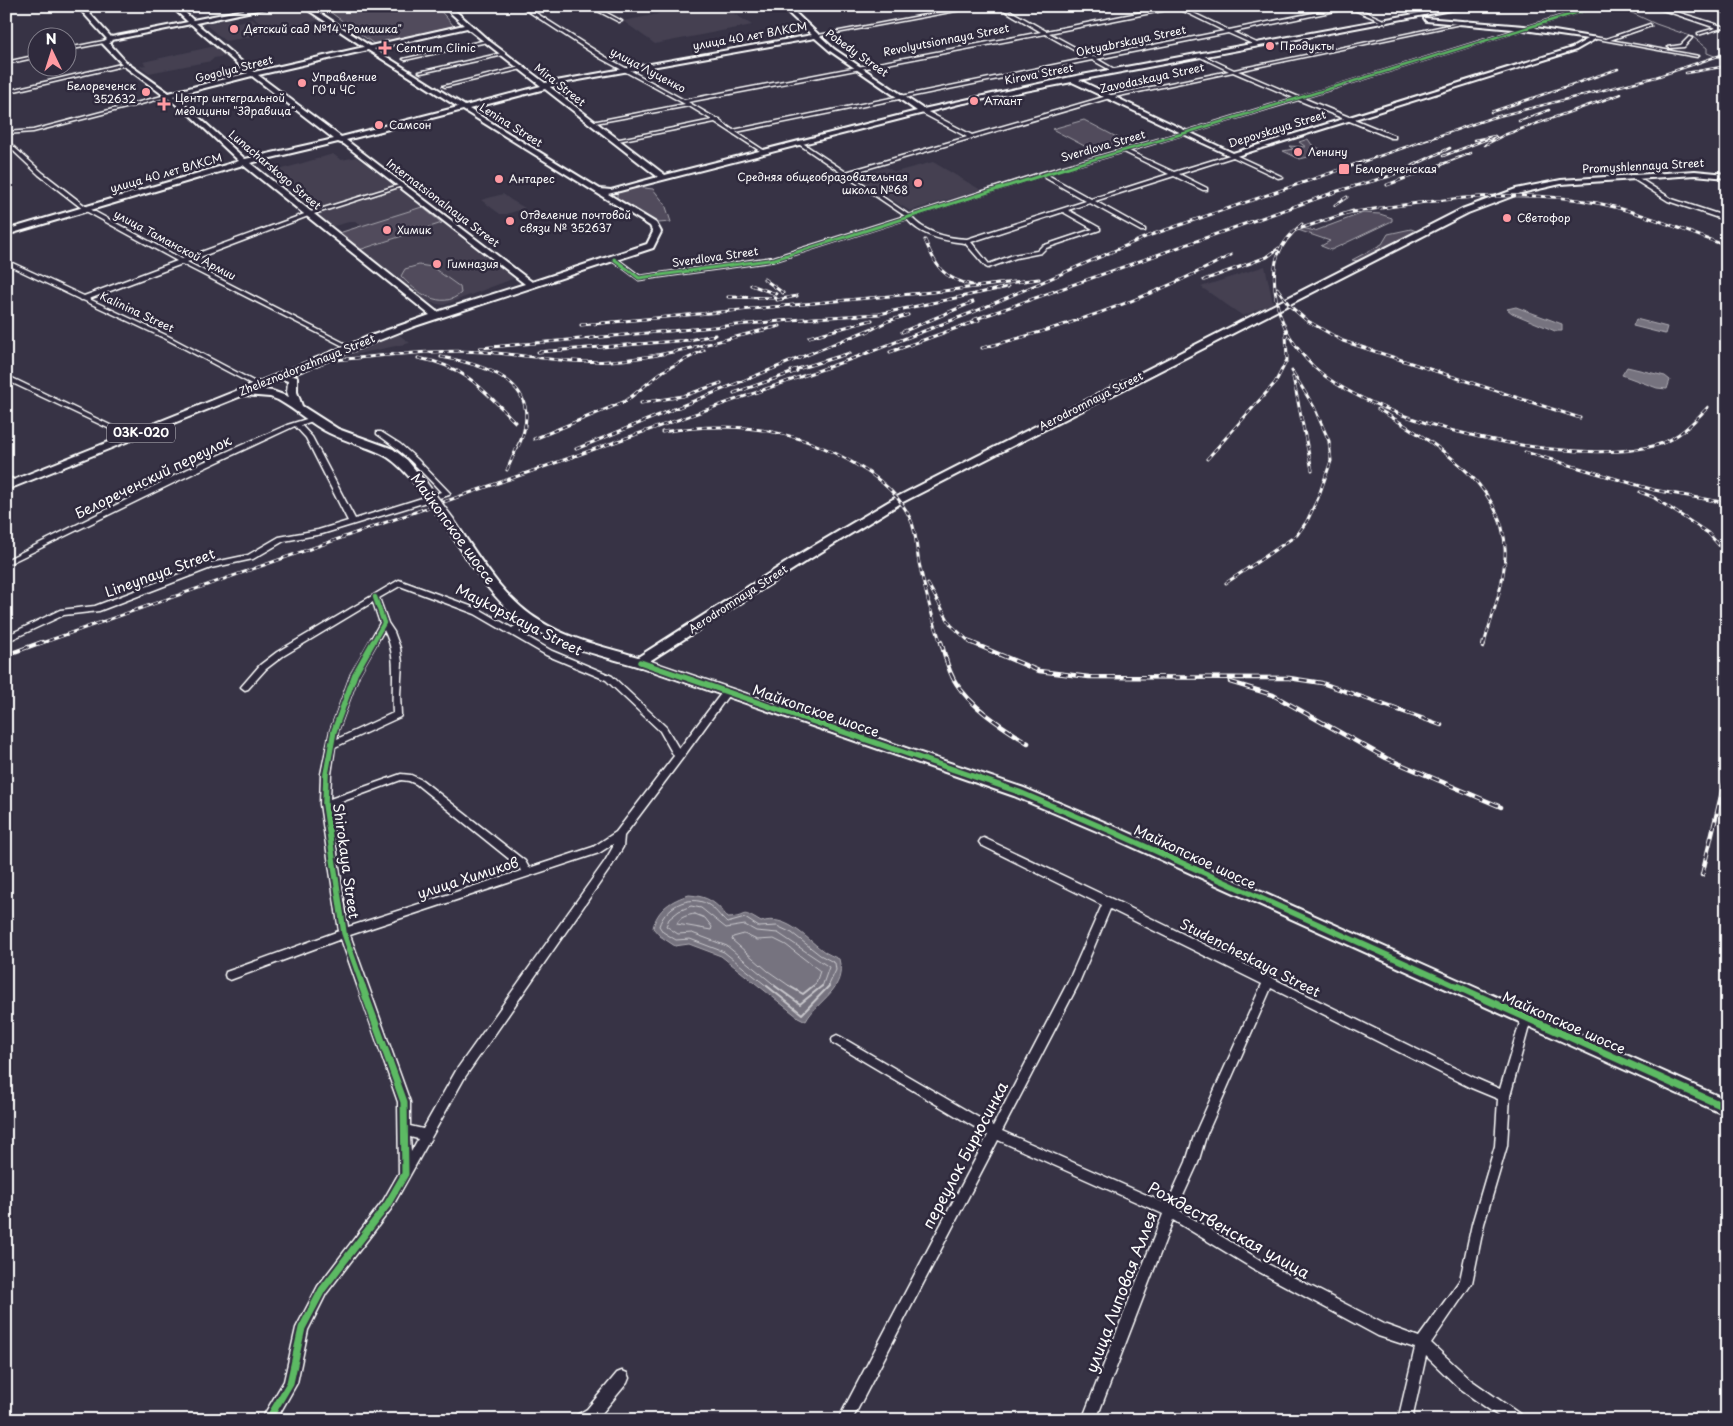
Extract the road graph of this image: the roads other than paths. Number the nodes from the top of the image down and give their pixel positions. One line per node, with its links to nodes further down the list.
1 (13, 6): 17 (street)
2 (80, 6): 38 (street, Lunacharskogo Street)
3 (174, 6): 24 (street, Internatsionalnaya Street)
4 (273, 6): 24 (street)
5 (305, 6): 43 (street, Lenina Street)
6 (446, 6): 28 (street, Mira Street)
7 (522, 6): 55 (street, улица Луценко)
8 (590, 6): 23 (street)
9 (784, 6): 35 (street, Pobedy Street)
10 (999, 6): 32 (street)
11 (1352, 6): 25 (street); 33 (street, Oktyabrskaya Street)
12 (1428, 6): 21 (street)
13 (1469, 6): 21 (street, Kirova Street)
14 (1598, 6): 30 (street, Sverdlova Street)
15 (1653, 6): 31 (street)
16 (1708, 6): 20 (street)
17 (6, 7)
18 (977, 7): 35 (street, улица 40 лет ВЛКСМ)
19 (1178, 7): 32 (street, Revolyutsionnaya Street); 33 (street)
20 (1727, 12)
21 (1435, 13): 22 (street, Kirova Street); 26 (street)
22 (1406, 18): 25 (street, Kirova Street); 26 (street)
23 (620, 21)
24 (191, 22): 38 (street); 59 (street, Internatsionalnaya Street)
25 (1386, 22): 41 (street, Kirova Street)
26 (1468, 22): 30 (street); 57 (street, Zavodaskaya Street)
27 (1650, 25): 39 (street)
28 (467, 26): 40 (street, Mira Street); 43 (street, Gogolya Street)
29 (1727, 26): 31 (street)
30 (1524, 28): 36 (street); 67 (street, Sverdlova Street)
31 (1721, 28): 34 (street)
32 (1044, 32): 50 (street); 53 (street, Revolyutsionnaya Street)
33 (1228, 32): 41 (street); 50 (street, Oktyabrskaya Street)
34 (1699, 34)
35 (815, 36): 53 (street, Pobedy Street); 55 (street, улица 40 лет ВЛКСМ)
36 (1594, 38): 39 (street); 71 (street, Depovskaya Street)
37 (1690, 38): 44 (street)
38 (109, 40): 42 (street); 52 (street, Lunacharskogo Street)
39 (1606, 40): 44 (street)
40 (486, 41): 45 (street, Mira Street); 49 (street)
41 (1255, 44): 46 (street, Kirova Street)
42 (78, 47)
43 (368, 48): 59 (street, Gogolya Street); 69 (street, Lenina Street)
44 (1657, 48): 47 (street)
45 (502, 54): 54 (street, Mira Street); 58 (street)
46 (1200, 55): 56 (street, Kirova Street); 57 (street)
47 (1697, 56)
48 (28, 58): 51 (street)
49 (405, 59)
50 (1094, 59): 56 (street); 66 (street, Oktyabrskaya Street)
51 (6, 63)
52 (125, 64): 63 (street); 64 (street, Lunacharskogo Street)
53 (858, 67): 66 (street, Pobedy Street); 68 (street, Revolyutsionnaya Street)
54 (520, 68): 61 (street); 62 (street, Mira Street)
55 (624, 70): 62 (street, улица 40 лет ВЛКСМ); 68 (street, улица Луценко)
56 (1114, 71): 60 (street, Kirova Street)
57 (1235, 71): 65 (street, Zavodaskaya Street); 67 (street)
58 (421, 72)
59 (253, 74): 64 (street, Gogolya Street); 80 (street, Internatsionalnaya Street)
60 (1072, 79): 65 (street); 70 (street, Kirova Street)
61 (446, 86)
62 (544, 86): 69 (street, улица 40 лет ВЛКСМ); 73 (street, Mira Street)
63 (6, 92)
64 (166, 96): 75 (street, Gogolya Street); 86 (street, Lunacharskogo Street)
65 (1109, 97): 76 (street); 77 (street, Zavodaskaya Street)
66 (903, 98): 70 (street, Pobedy Street); 74 (street, Oktyabrskaya Street)
67 (1299, 98): 71 (street); 76 (street, Sverdlova Street)
68 (687, 102): 72 (street, улица Луценко); 73 (street, Revolyutsionnaya Street)
69 (461, 106): 80 (street, улица 40 лет ВЛКСМ); 98 (street, Lenina Street)
70 (922, 111): 77 (street); 82 (street, Kirova Street)
71 (1350, 118): 78 (street); 85 (street, Depovskaya Street)
72 (718, 120): 74 (street, улица Луценко); 81 (street)
73 (592, 123): 81 (street, Mira Street)
74 (734, 131): 84 (street, улица Луценко)
75 (6, 133)
76 (1185, 133): 83 (street, Sverdlova Street); 85 (street)
77 (972, 137): 87 (street, Zavodaskaya Street)
78 (1393, 137)
79 (6, 140): 101 (street, улица Таманской Армии)
80 (340, 140): 86 (street, улица 40 лет ВЛКСМ); 95 (street, Internatsionalnaya Street)
81 (615, 141): 92 (street, Mira Street)
82 (799, 142): 84 (street, Kirova Street); 87 (street)
83 (1124, 150): 88 (street, Sverdlova Street); 89 (street)
84 (763, 152): 92 (street, Kirova Street)
85 (1232, 155): 89 (street, Depovskaya Street); 93 (street)
86 (244, 162): 101 (street, улица 40 лет ВЛКСМ); 103 (street, Lunacharskogo Street)
87 (844, 174): 104 (street)
88 (1042, 174): 100 (street); 104 (street, Sverdlova Street)
89 (1175, 175): 97 (street); 100 (street, Depovskaya Street)
90 (1632, 176): 91 (main road, Promyshlennaya Street); 94 (main road, Promyshlennaya Street); 105 (street)
91 (1727, 176)
92 (663, 178): 96 (street, Kirova Street)
93 (1280, 178)
94 (1561, 182): 136 (main road, Aerodromnaya Street)
95 (398, 186): 103 (street); 113 (street, Internatsionalnaya Street)
96 (620, 190): 98 (street, Kirova Street); 99 (street)
97 (1205, 190)
98 (596, 191): 99 (street, Lenina Street)
99 (614, 201): 110 (street, Lenina Street)
100 (1090, 202): 102 (street, Depovskaya Street); 107 (street)
101 (86, 209): 108 (street, улица 40 лет ВЛКСМ); 112 (street, улица Таманской Армии)
102 (1064, 210): 106 (street); 109 (street, Depovskaya Street)
103 (308, 214): 112 (street); 115 (street, Lunacharskogo Street)
104 (908, 217): 109 (street); 110 (street, Sverdlova Street)
105 (1727, 220)
106 (1098, 229): 109 (street)
107 (1143, 230)
108 (6, 233)
109 (967, 241)
110 (614, 259): 113 (street, Zheleznodorozhnaya Street)
111 (6, 262): 114 (street, Kalinina Street)
112 (183, 262): 114 (street); 116 (street, улица Таманской Армии)
113 (530, 285): 115 (street, Zheleznodorozhnaya Street)
114 (82, 299): 119 (street, Kalinina Street)
115 (435, 314): 116 (street, Zheleznodorozhnaya Street)
116 (348, 347): 118 (street, Zheleznodorozhnaya Street); 120 (street)
117 (6, 377): 127 (street)
118 (278, 377): 119 (main road, Zheleznodorozhnaya Street / 03К-020); 120 (main road); 121 (main road)
119 (257, 385): 122 (main road, Zheleznodorozhnaya Street / 03К-020)
120 (292, 388): 123 (main road)
121 (286, 398): 122 (main road); 123 (main road)
122 (225, 399): 127 (main road, Zheleznodorozhnaya Street / 03К-020)
123 (297, 406): 124 (main road)
124 (313, 419): 125 (street, Белореченский переулок); 132 (main road, Майкопское шоссе, bridge)
125 (297, 424): 129 (street); 130 (street, Белореченский переулок)
126 (379, 433): 129 (street, Lineynaya Street)
127 (131, 437): 128 (main road, Zheleznodorozhnaya Street / 03К-020)
128 (9, 483)
129 (352, 521): 135 (street, Lineynaya Street)
130 (6, 563)
131 (375, 597): 133 (street); 134 (street, Maykopskaya Street); 137 (street)
132 (530, 620): 134 (street); 136 (main road, Майкопское шоссе)
133 (384, 623): 139 (street, Shirokaya Street); 139 (street)
134 (514, 632): 140 (street, Maykopskaya Street)
135 (6, 639)
136 (640, 662): 138 (street, Майкопское шоссе)
137 (245, 687)
138 (726, 692): 140 (street, улица Химиков); 149 (street, Майкопское шоссе)
139 (332, 744): 141 (street, Shirokaya Street)
140 (680, 757): 142 (street, улица Химиков)
141 (325, 804): 144 (street); 146 (street, Shirokaya Street)
142 (619, 835): 144 (street, улица Химиков); 155 (street)
143 (984, 842): 145 (street, Studencheskaya Street)
144 (527, 873): 146 (street, улица Химиков)
145 (1108, 902): 148 (street, Studencheskaya Street); 154 (street, переулок Бирюсинка)
146 (344, 933): 147 (street, улица Химиков); 153 (street, Shirokaya Street)
147 (230, 975)
148 (1268, 983): 151 (street, Studencheskaya Street); 157 (street, улица Липовая Аллея)
149 (1526, 1018): 151 (street); 152 (street, Майкопское шоссе)
150 (837, 1040): 154 (street, Рождественская улица)
151 (1504, 1096): 158 (street)
152 (1727, 1108)
153 (406, 1131): 155 (street); 156 (street, Shirokaya Street)
154 (995, 1133): 157 (street, Рождественская улица); 162 (street, переулок Бирюсинка)
155 (426, 1135): 156 (street)
156 (406, 1174): 160 (street)
157 (1170, 1212): 158 (street, Рождественская улица); 163 (street, улица Липовая Аллея)
158 (1421, 1349): 164 (street); 165 (street, Рождественская улица)
159 (622, 1378): 161 (street)
160 (268, 1420)
161 (582, 1420)
162 (845, 1420)
163 (1089, 1420)
164 (1405, 1420)
165 (1516, 1420)

